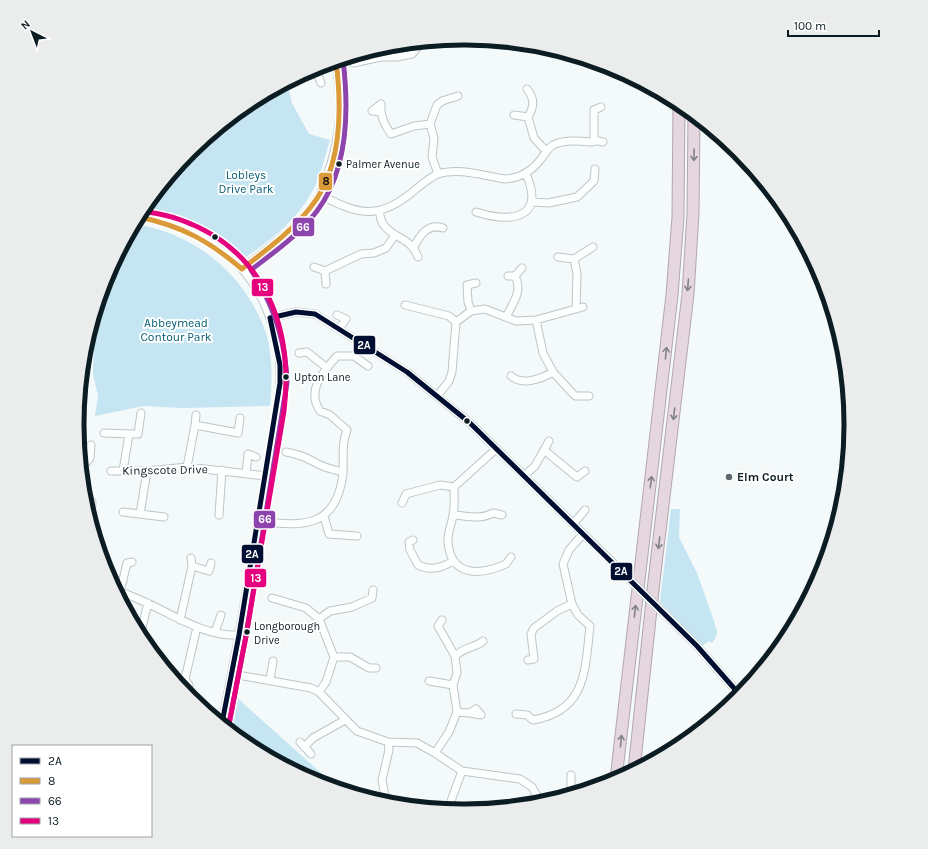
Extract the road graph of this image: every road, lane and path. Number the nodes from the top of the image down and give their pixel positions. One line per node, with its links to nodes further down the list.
1 (417, 48): 2 (street)
2 (353, 63)
3 (337, 67): 23 (street)
4 (318, 75): 5 (street)
5 (321, 83)
6 (533, 93): 12 (street)
7 (455, 97): 14 (street)
8 (381, 104): 15 (street)
9 (601, 107): 16 (street)
10 (679, 112): 137 (highway, one-way to 10)
11 (514, 115): 12 (street)
12 (528, 117): 19 (street)
13 (694, 122): 135 (highway, one-way to 135)
14 (430, 124): 15 (street); 21 (street)
15 (391, 134): 17 (street)
16 (594, 140): 18 (street); 19 (street)
17 (387, 141)
18 (603, 142)
19 (546, 151): 22 (street)
20 (594, 171): 24 (street)
21 (438, 174): 22 (street); 25 (street)
22 (526, 174): 24 (street)
23 (320, 195): 25 (street); 37 (street)
24 (532, 202): 26 (street)
25 (379, 212): 29 (street)
26 (476, 212)
27 (145, 218): 37 (street)
28 (440, 227): 30 (street)
29 (396, 235): 30 (street); 38 (street)
30 (414, 247): 32 (street)
31 (593, 247): 34 (street)
32 (418, 257)
33 (558, 257): 34 (street)
34 (574, 258): 46 (street)
35 (314, 266): 38 (street)
36 (522, 268): 44 (street)
37 (242, 269): 45 (street)
38 (325, 271): 40 (street)
39 (471, 283): 42 (street)
40 (326, 284)
41 (405, 305): 47 (street)
42 (471, 311): 44 (street); 47 (street)
43 (337, 315): 48 (street)
44 (506, 317): 46 (street)
45 (270, 318): 48 (street); 77 (street)
46 (536, 320): 52 (street)
47 (456, 322): 54 (street)
48 (339, 329): 54 (street)
49 (299, 353): 51 (street)
50 (368, 366): 51 (street)
51 (326, 368): 75 (street)
52 (553, 372): 53 (street); 55 (street)
53 (511, 376)
54 (438, 396): 64 (street)
55 (589, 396)
56 (141, 413): 61 (street)
57 (196, 415): 59 (street)
58 (240, 418): 59 (street)
59 (195, 425): 69 (street)
60 (104, 434): 61 (street)
61 (129, 434): 72 (street)
62 (549, 441): 65 (street)
63 (91, 444): 68 (street)
64 (496, 449): 78 (street); 79 (street)
65 (544, 450): 74 (street); 78 (street)
66 (286, 452): 75 (street)
67 (256, 457): 76 (street)
68 (87, 463)
69 (187, 467): 70 (street, Kingscote Drive); 73 (street, Kingscote Drive)
70 (222, 470): 76 (street, Kingscote Drive); 84 (street)
71 (112, 471): 72 (street, Kingscote Drive)
72 (123, 471): 73 (street, Kingscote Drive)
73 (147, 471): 83 (street)
74 (584, 471)
75 (343, 472): 86 (street)
76 (246, 474): 77 (street, Kingscote Drive)
77 (266, 476): 89 (street)
78 (524, 476): 90 (street)
79 (454, 487): 80 (street); 85 (street)
80 (402, 503)
81 (585, 510): 90 (street)
82 (123, 512): 83 (street)
83 (140, 514): 88 (street)
84 (219, 515)
85 (454, 515): 87 (street); 96 (street)
86 (324, 516): 89 (street); 92 (street)
87 (502, 516)
88 (164, 517)
89 (259, 522): 113 (street)
90 (574, 524): 91 (street)
91 (583, 534): 105 (street); 125 (street, bridge)
92 (357, 536)
93 (413, 540): 96 (street)
94 (511, 556): 96 (street)
95 (191, 558): 99 (street)
96 (453, 561)
97 (132, 562): 100 (street)
98 (211, 563): 99 (street)
99 (192, 566): 108 (street)
100 (121, 586)
101 (373, 590): 107 (street)
102 (125, 594): 104 (street)
103 (272, 598): 107 (street)
104 (148, 603): 108 (street); 110 (street)
105 (572, 604): 117 (street); 129 (street)
106 (222, 619): 112 (street)
107 (319, 619): 116 (street)
108 (180, 620): 111 (street)
109 (442, 620): 115 (street)
110 (142, 626)
111 (197, 627): 112 (street); 122 (street)
112 (215, 632): 113 (street)
113 (239, 635): 120 (street)
114 (482, 644): 115 (street)
115 (455, 656): 124 (street)
116 (334, 657): 119 (street); 126 (street)
117 (533, 659)
118 (273, 661): 121 (street)
119 (376, 668)
120 (232, 674): 121 (street); 130 (street)
121 (270, 680): 126 (street)
122 (185, 681)
123 (429, 681): 124 (street)
124 (453, 685): 127 (street)
125 (735, 690)
126 (319, 692): 131 (street)
127 (457, 712): 128 (street); 133 (street)
128 (470, 712)
129 (516, 714)
130 (223, 718)
131 (345, 720): 132 (street); 134 (street)
132 (388, 742): 133 (street); 140 (street)
133 (435, 753): 136 (street)
134 (311, 754)
135 (635, 764)
136 (462, 771): 141 (street); 142 (street)
137 (617, 772)
138 (571, 775): 139 (street)
139 (572, 788)
140 (385, 796)
141 (537, 797)
142 (452, 804)

